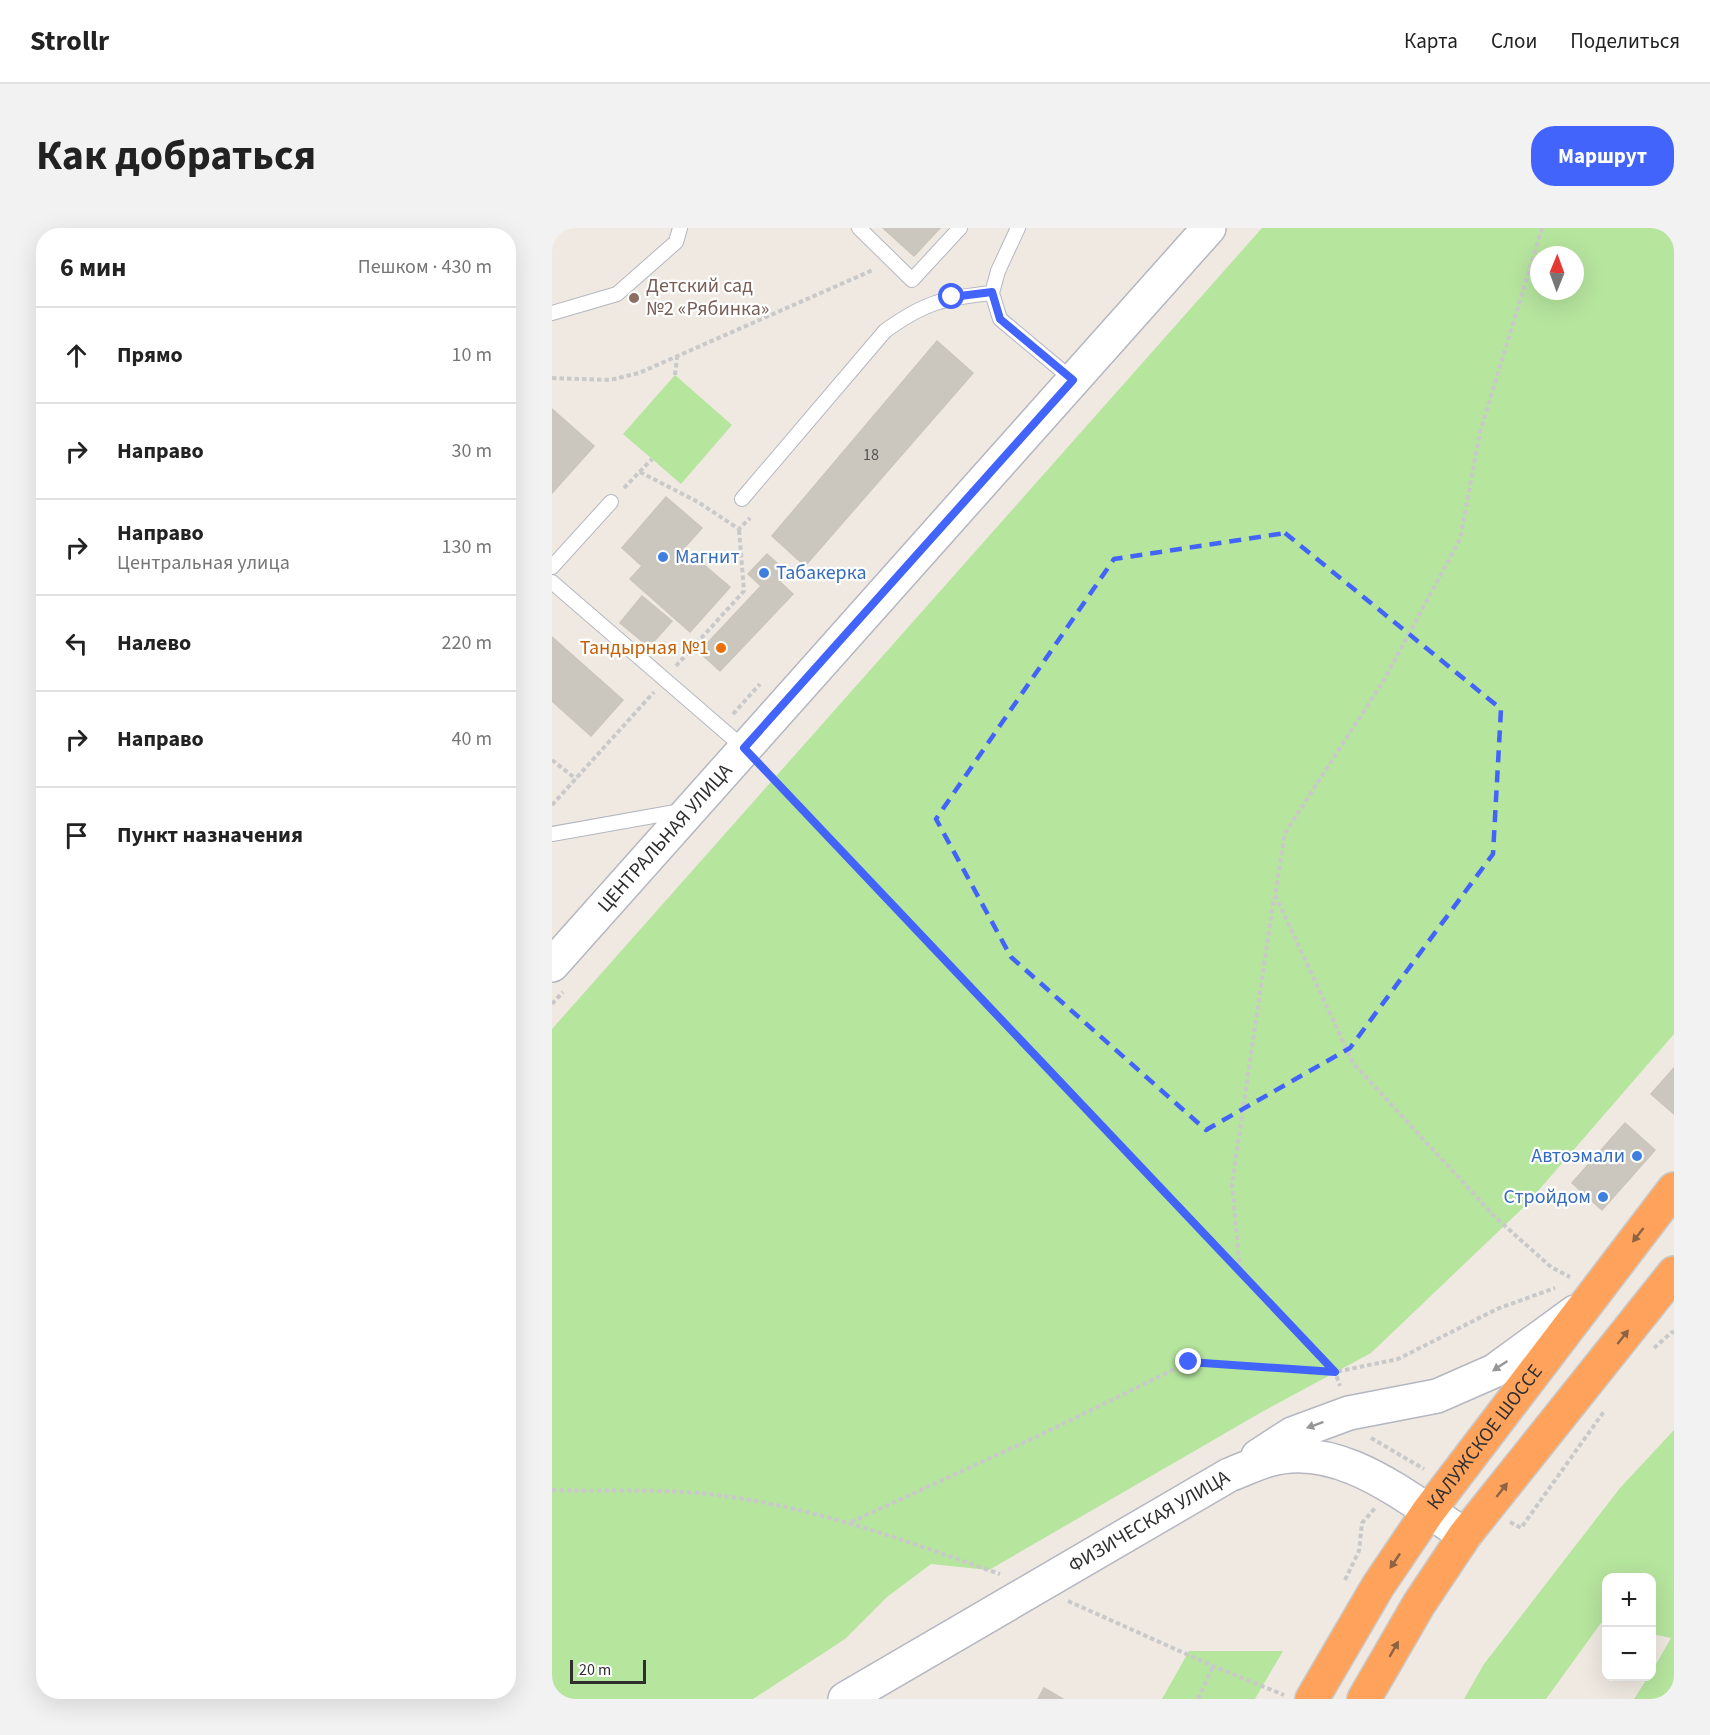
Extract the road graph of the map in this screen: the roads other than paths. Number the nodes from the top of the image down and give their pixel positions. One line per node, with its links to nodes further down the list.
1 (680, 228): 7 (lane)
2 (859, 228): 3 (lane)
3 (960, 228)
4 (1018, 228): 6 (lane)
5 (1209, 228): 8 (main road, ЦЕНТРАЛЬНАЯ УЛИЦА)
6 (992, 292): 8 (lane); 9 (lane)
7 (552, 314)
8 (1073, 380): 13 (main road, ЦЕНТРАЛЬНАЯ УЛИЦА)
9 (742, 499)
10 (611, 502): 11 (lane)
11 (552, 567)
12 (552, 582): 13 (lane)
13 (744, 748): 14 (main road, ЦЕНТРАЛЬНАЯ УЛИЦА)
14 (689, 809): 15 (lane); 16 (main road, ЦЕНТРАЛЬНАЯ УЛИЦА)
15 (552, 834)
16 (552, 965)
17 (1674, 1189): 19 (highway, КАЛУЖСКОЕ ШОССЕ, one-way to 19)
18 (1674, 1273): 22 (highway, one-way to 18)
19 (1581, 1308): 20 (main road, one-way to 20); 21 (highway, КАЛУЖСКОЕ ШОССЕ)
20 (1229, 1475): 21 (main road, ФИЗИЧЕСКАЯ УЛИЦА); 23 (main road, ФИЗИЧЕСКАЯ УЛИЦА)
21 (1428, 1512): 22 (main road, ФИЗИЧЕСКАЯ УЛИЦА); 24 (highway, КАЛУЖСКОЕ ШОССЕ, one-way to 24)
22 (1465, 1535): 25 (highway, one-way to 22)
23 (845, 1699)
24 (1312, 1699)
25 (1364, 1699)

